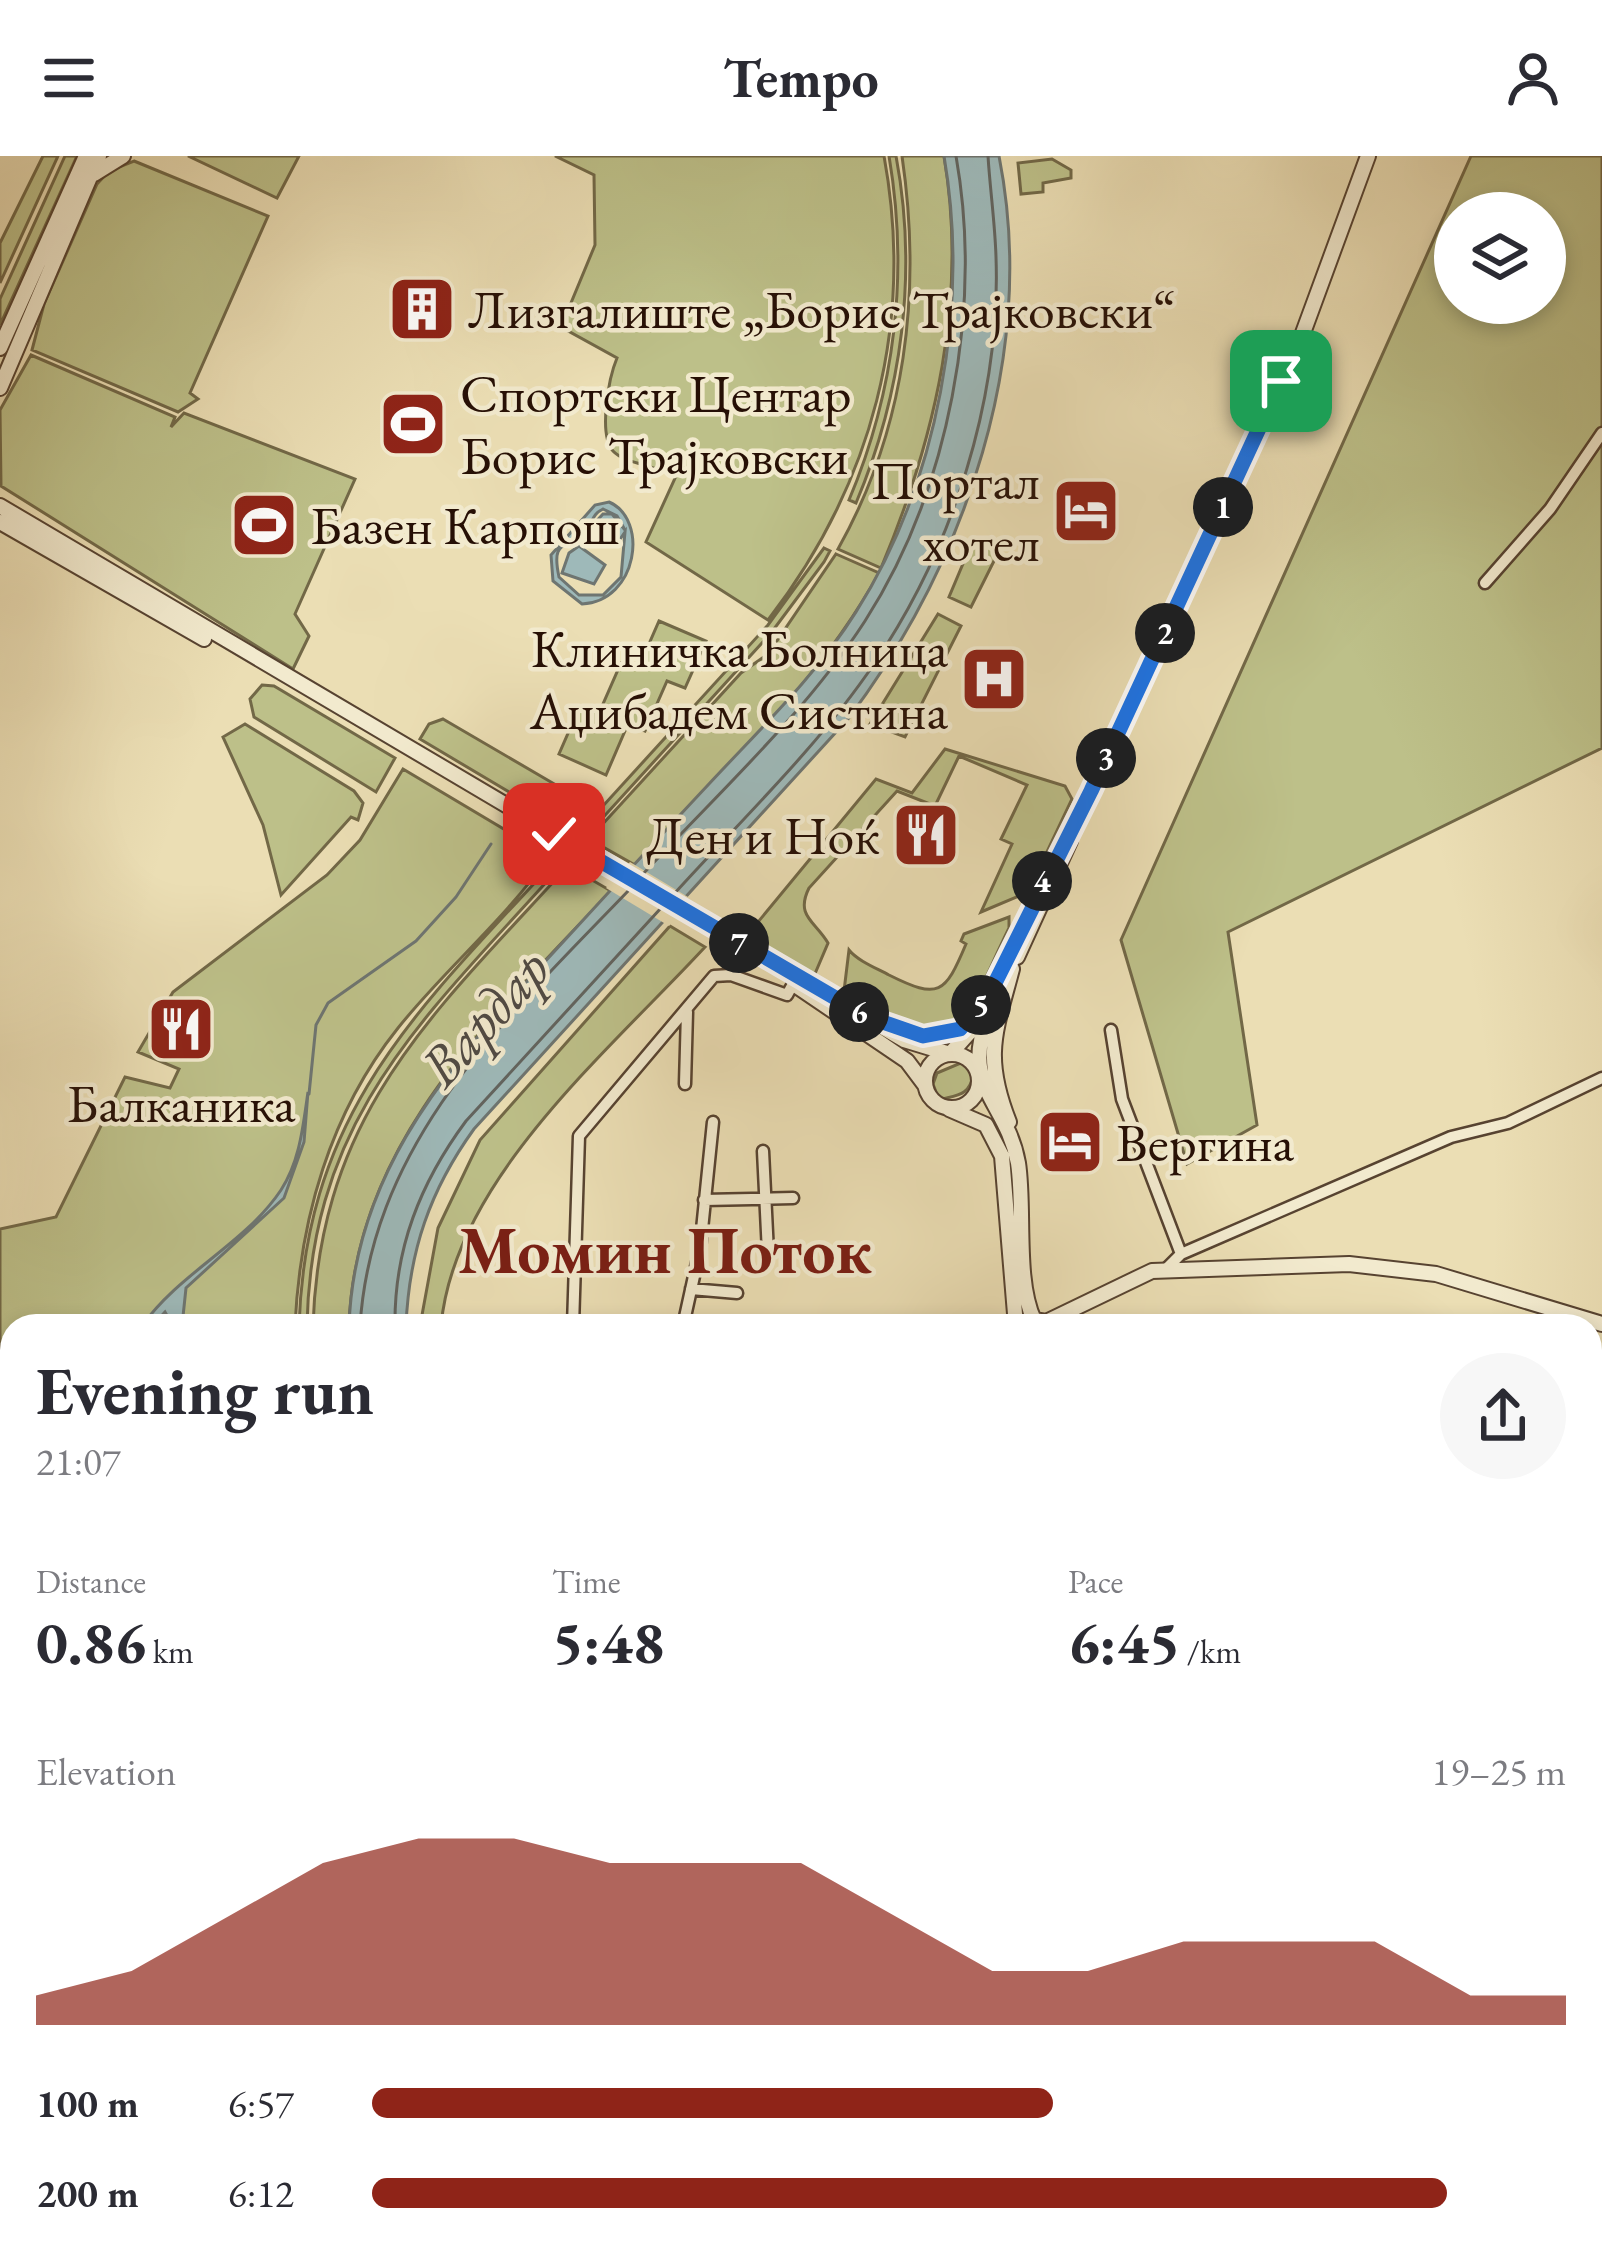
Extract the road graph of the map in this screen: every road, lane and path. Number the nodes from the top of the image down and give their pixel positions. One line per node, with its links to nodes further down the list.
1 (86, 156): 6 (street)
2 (100, 156): 5 (street)
3 (123, 156): 5 (street)
4 (1368, 156): 11 (street)
5 (87, 182): 7 (street)
6 (0, 348)
7 (0, 388)
8 (1602, 434): 10 (street)
9 (1, 510): 12 (street)
10 (1484, 583)
11 (1073, 827): 13 (street); 15 (street)
12 (732, 944): 14 (street); 17 (street)
13 (1012, 969): 20 (street); 27 (street)
14 (793, 984): 16 (street); 23 (street)
15 (992, 989): 17 (street); 19 (street)
16 (687, 1012): 22 (street); 36 (street)
17 (868, 1017): 19 (street)
18 (1111, 1030): 32 (street)
19 (950, 1054): 20 (street); 23 (street)
20 (979, 1078): 24 (street); 27 (street)
21 (1602, 1078): 32 (street)
22 (686, 1084)
23 (925, 1085): 24 (street)
24 (949, 1108): 38 (street)
25 (713, 1122): 30 (street)
26 (763, 1151): 29 (street)
27 (1016, 1156): 39 (street)
28 (793, 1198): 29 (street)
29 (770, 1199): 30 (street); 31 (street)
30 (704, 1200): 34 (street)
31 (769, 1253)
32 (1181, 1254): 33 (street)
33 (1166, 1269): 40 (street); 41 (street)
34 (691, 1289): 35 (street); 37 (street)
35 (736, 1293)
36 (574, 1314)
37 (686, 1314)
38 (1015, 1314)
39 (1033, 1314)
40 (1061, 1314)
41 (1568, 1314)

